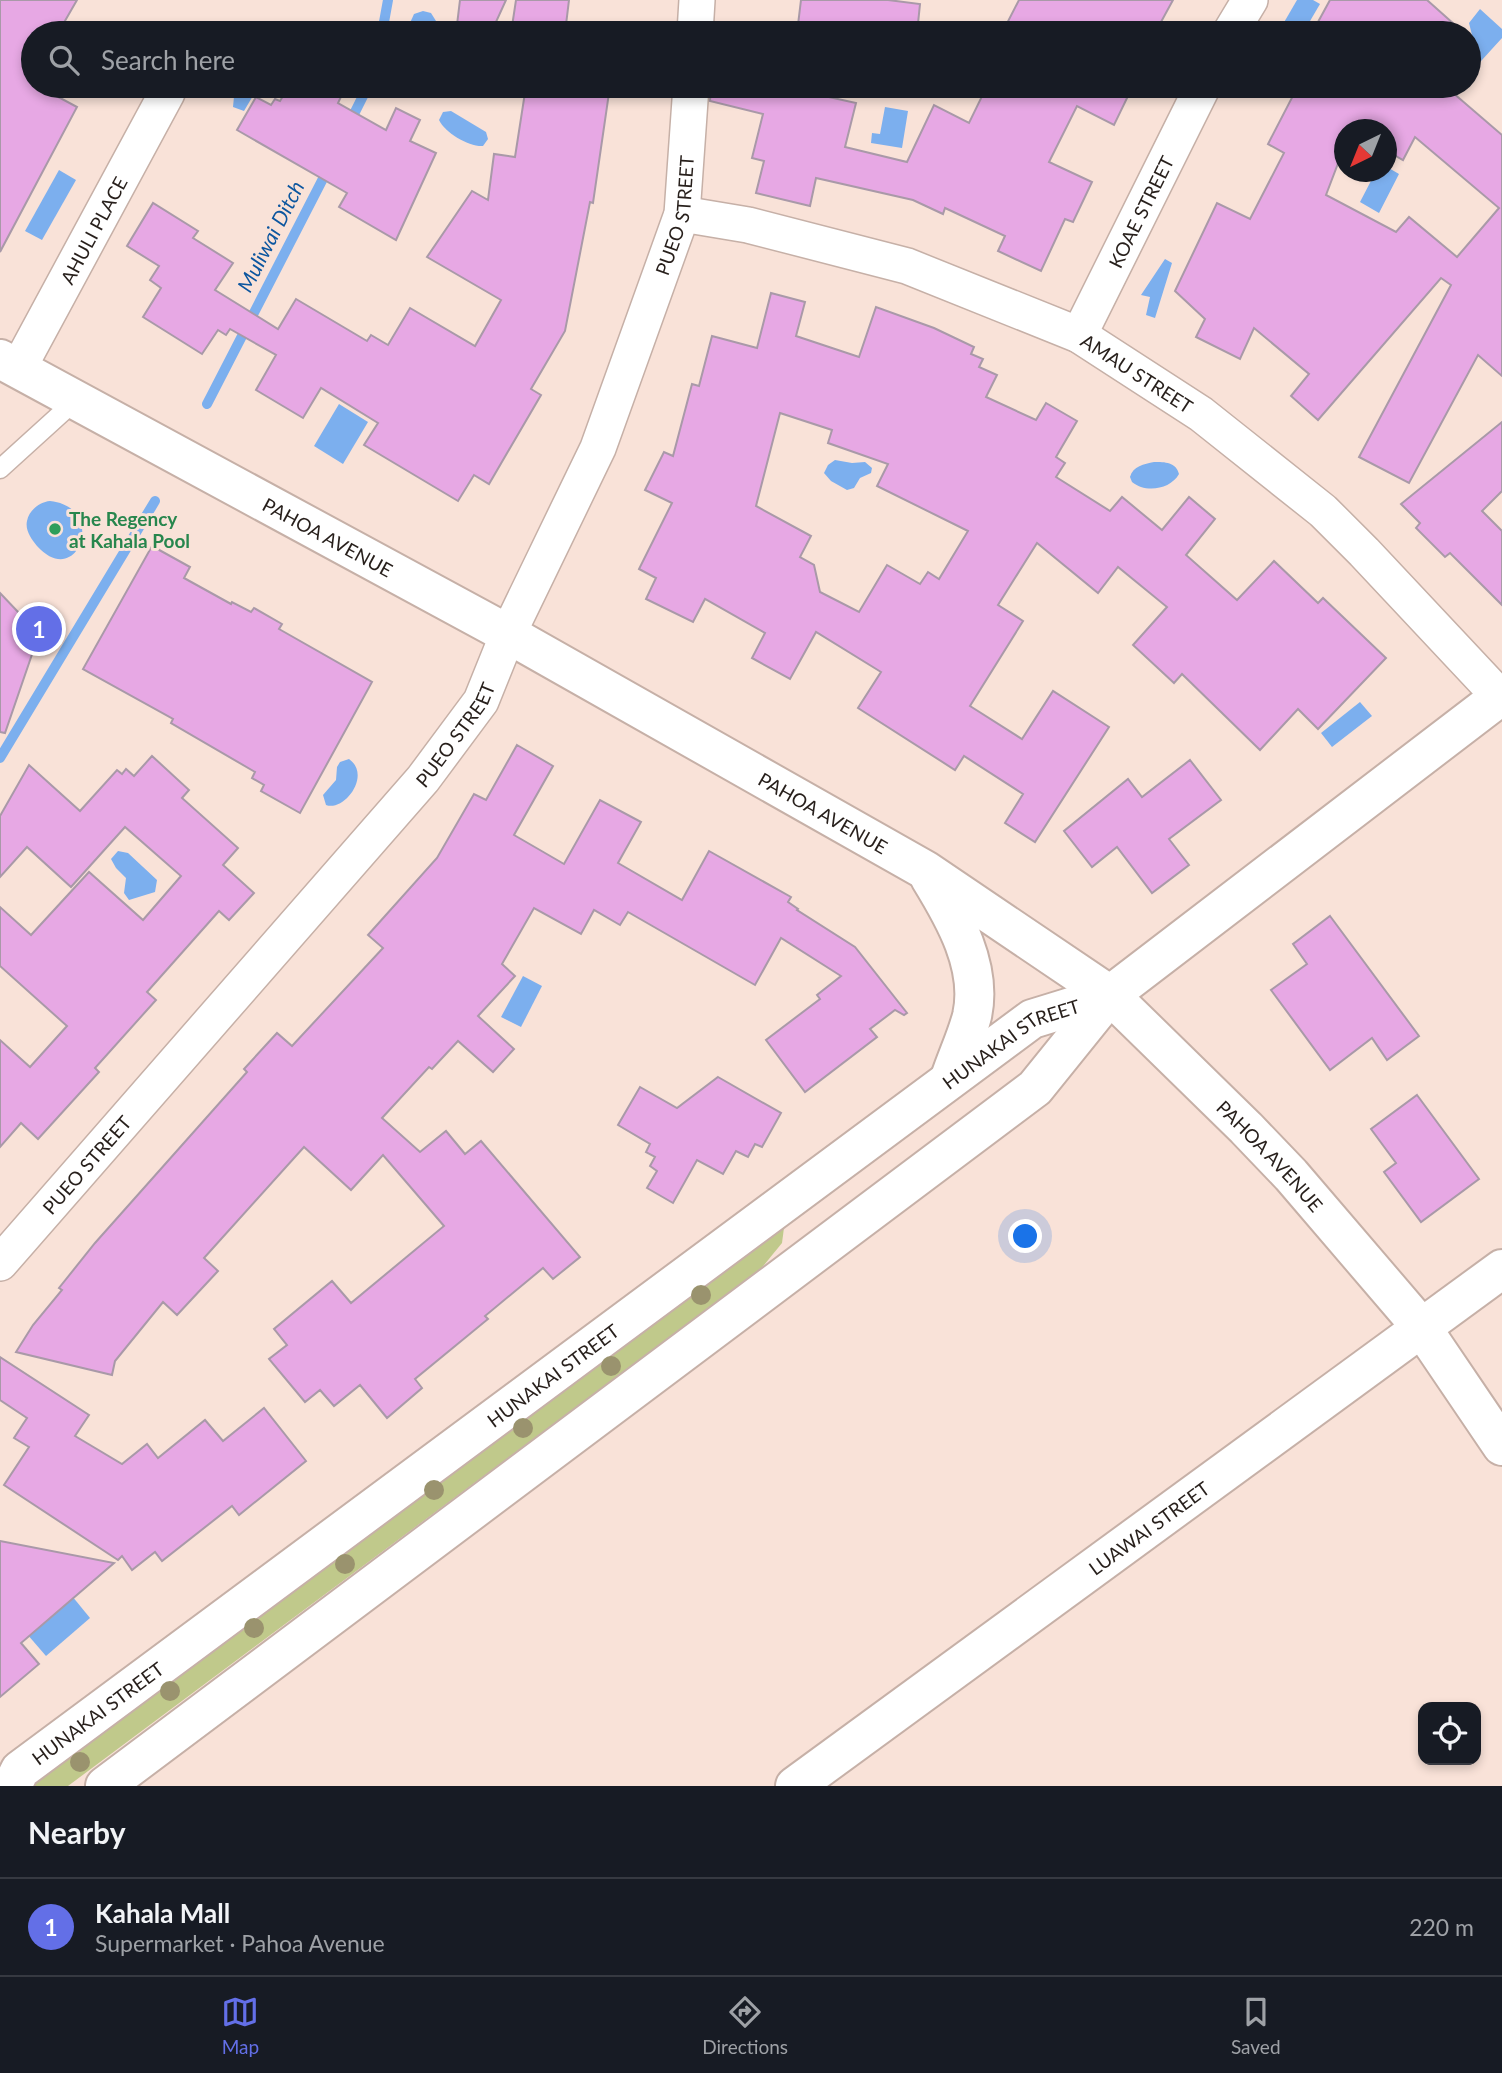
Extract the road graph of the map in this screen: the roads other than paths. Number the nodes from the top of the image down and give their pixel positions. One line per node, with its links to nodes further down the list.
1 (697, 0): 3 (street)
2 (1250, 0): 4 (street)
3 (696, 21)
4 (1237, 21)
5 (164, 98): 10 (street, AHULI PLACE)
6 (690, 98): 8 (street, PUEO STREET)
7 (1197, 98): 9 (street, KOAE STREET)
8 (682, 214): 9 (street, AMAU STREET); 13 (street, PUEO STREET)
9 (1079, 335): 14 (street, AMAU STREET)
10 (9, 364): 11 (street, PAHOA AVENUE)
11 (76, 400): 12 (lane); 13 (street, PAHOA AVENUE)
12 (0, 469)
13 (508, 634): 15 (street, PAHOA AVENUE); 18 (street, PUEO STREET)
14 (1501, 696): 16 (street, HUNAKAI STREET)
15 (925, 870): 16 (street, PAHOA AVENUE); 17 (street)
16 (1110, 995): 17 (street, HUNAKAI STREET); 20 (street, PAHOA AVENUE); 23 (street, HUNAKAI STREET)
17 (950, 1078): 22 (street, HUNAKAI STREET)
18 (0, 1263)
19 (1502, 1269): 20 (street, LUAWAI STREET)
20 (1422, 1328): 21 (street, PAHOA AVENUE); 24 (street, LUAWAI STREET)
21 (1502, 1446)
22 (12, 1786)
23 (105, 1786)
24 (795, 1786)

